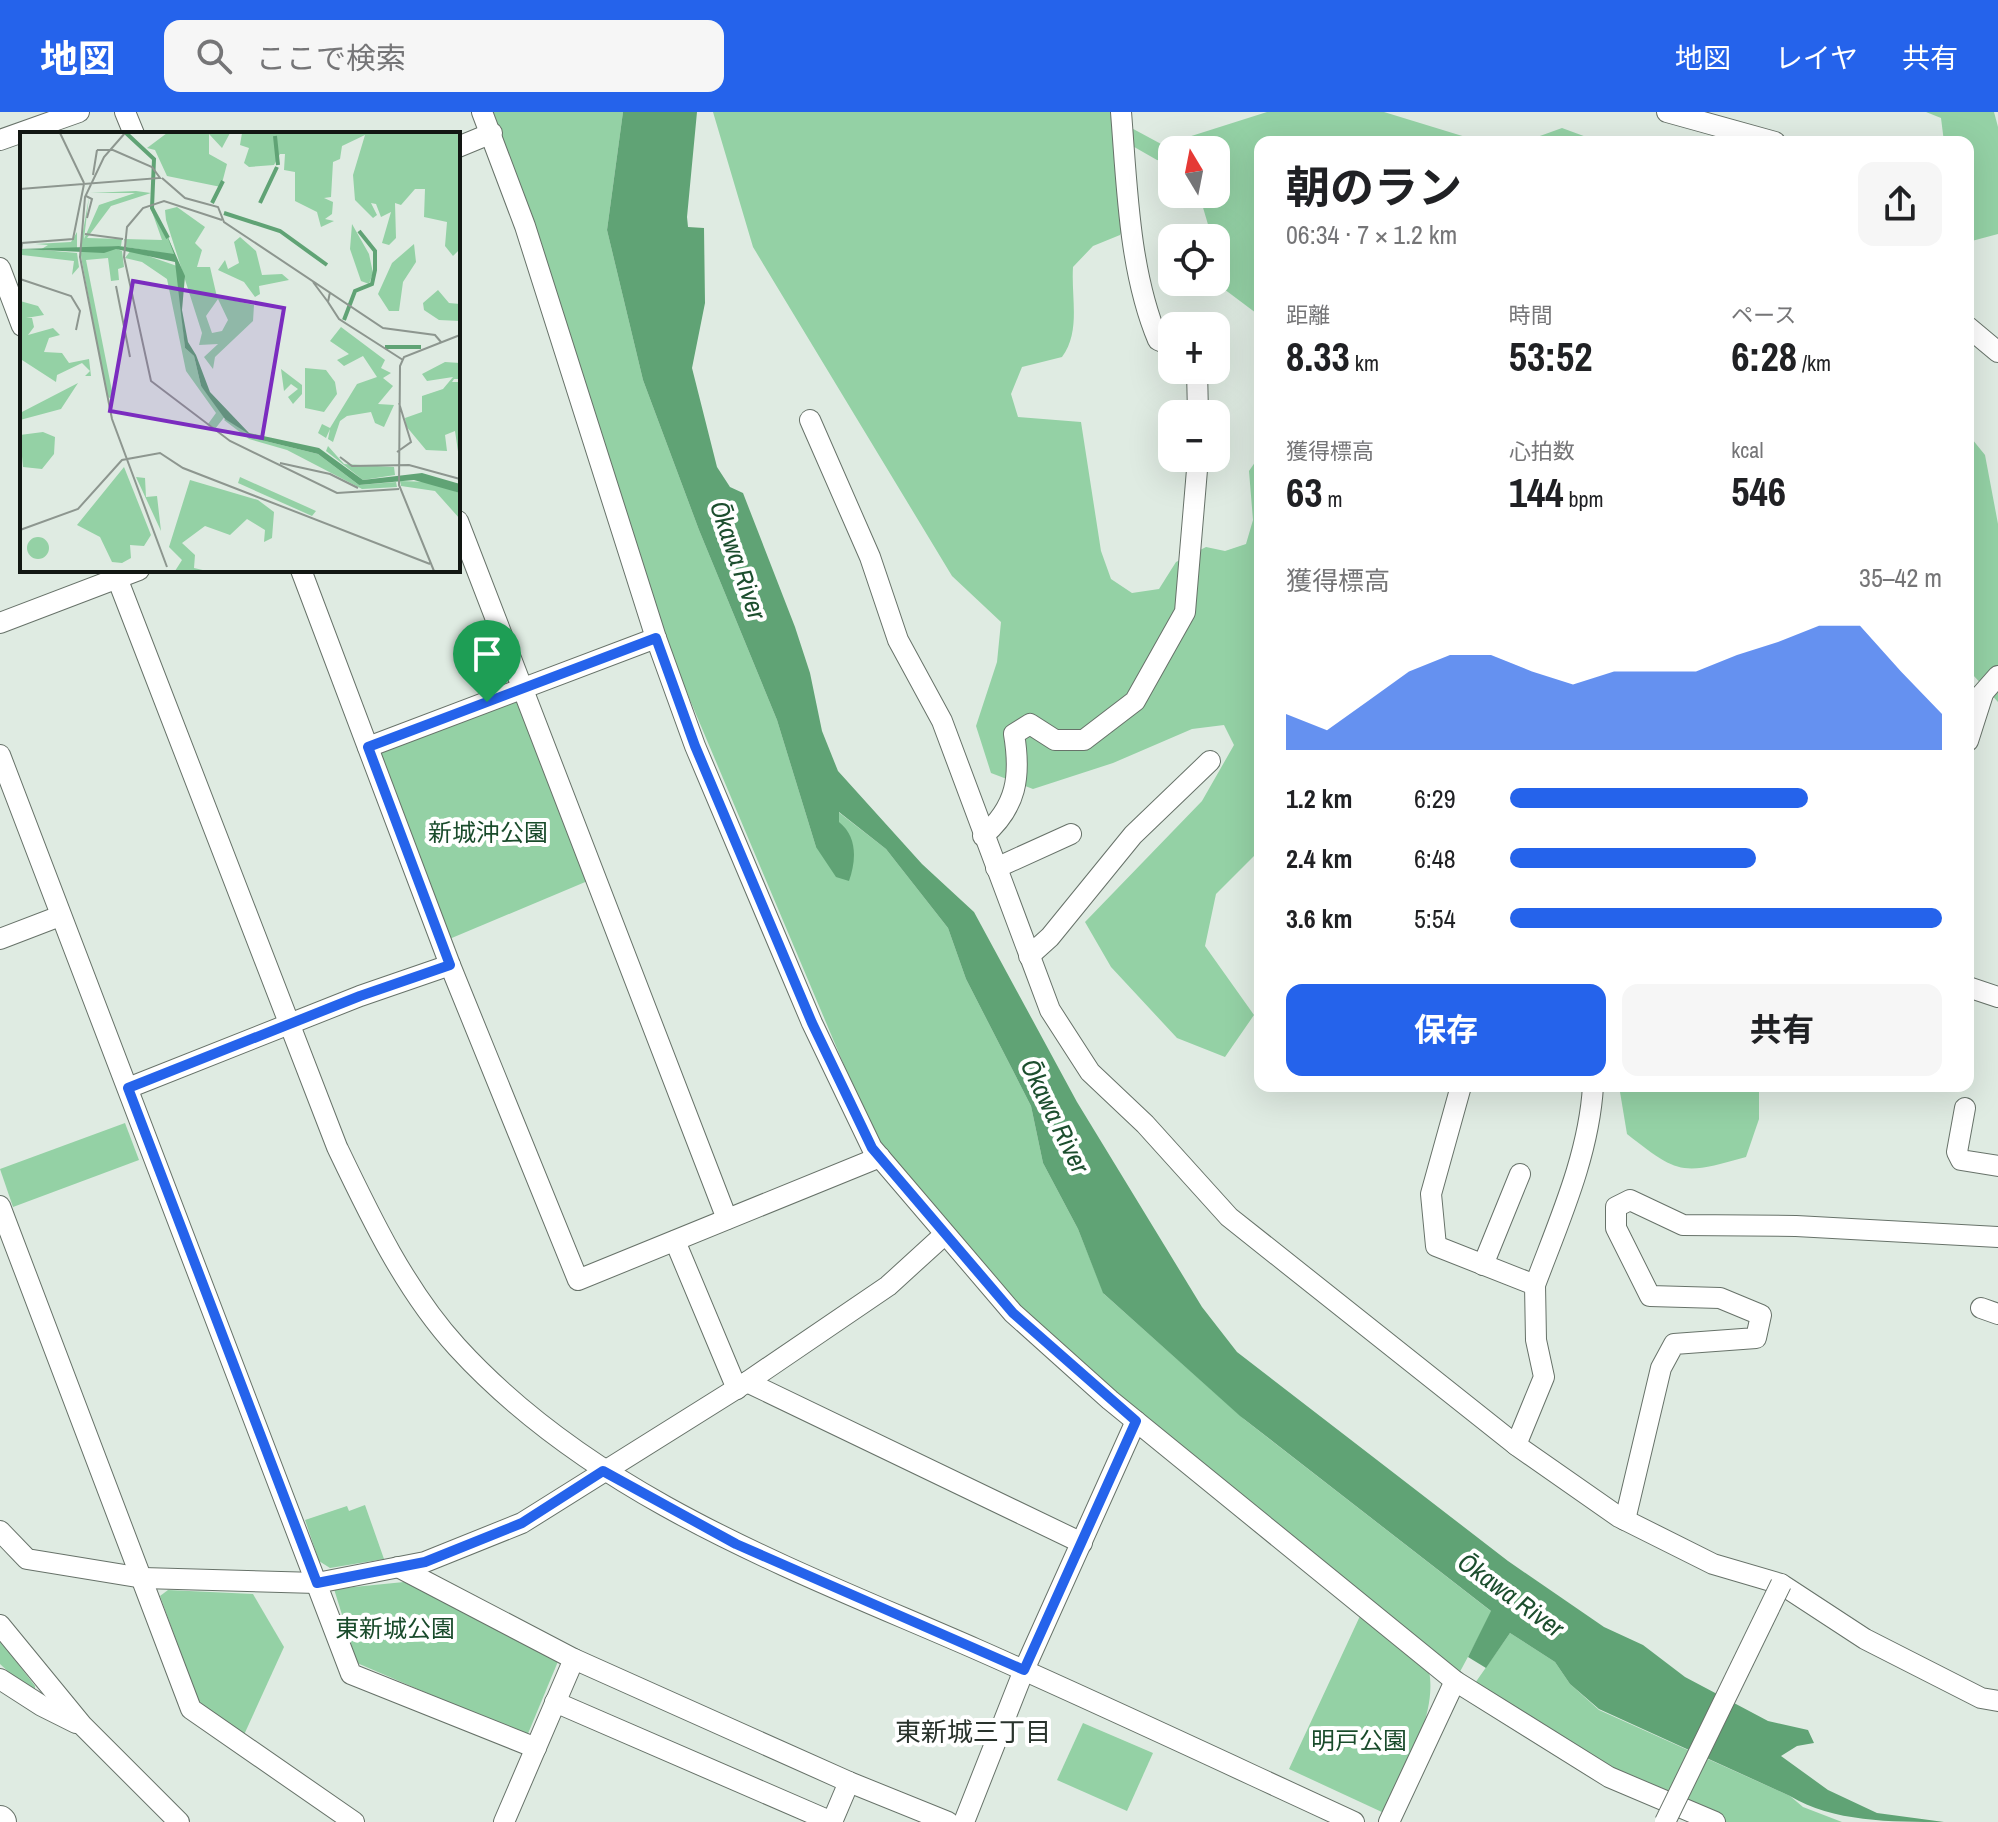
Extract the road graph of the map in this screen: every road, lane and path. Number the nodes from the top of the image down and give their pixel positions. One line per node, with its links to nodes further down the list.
1 (79, 112): 7 (street)
2 (125, 112): 8 (street)
3 (482, 112): 10 (street)
4 (1121, 112): 17 (street)
5 (1667, 112): 6 (street)
6 (1714, 117): 11 (street)
7 (23, 132)
8 (133, 132)
9 (20, 133): 12 (street)
10 (492, 133): 13 (street); 25 (street)
11 (1760, 136)
12 (0, 140)
13 (460, 146)
14 (0, 268): 15 (street)
15 (20, 321)
16 (1974, 332): 18 (street)
17 (1158, 340)
18 (1998, 352)
19 (810, 420): 33 (street)
20 (1197, 472): 33 (street)
21 (460, 526): 27 (street)
22 (302, 572): 29 (street)
23 (116, 574): 24 (street); 41 (street)
24 (0, 623)
25 (656, 638): 27 (street); 46 (street)
26 (1998, 676): 28 (street)
27 (523, 689): 29 (street); 50 (street)
28 (1976, 700)
29 (368, 747): 38 (street)
30 (0, 755): 35 (street)
31 (1210, 761): 37 (street)
32 (1071, 834): 34 (street)
33 (983, 836): 34 (street)
34 (996, 868): 37 (street)
35 (60, 916): 36 (street); 42 (street)
36 (0, 939)
37 (1029, 956): 58 (street)
38 (450, 965): 41 (street); 53 (street)
39 (1974, 989): 40 (street)
40 (1998, 997)
41 (288, 1026): 42 (street); 59 (street)
42 (128, 1088): 65 (street)
43 (1459, 1092): 54 (street)
44 (1593, 1092): 55 (street)
45 (1965, 1108): 47 (street)
46 (880, 1157): 50 (street); 51 (street)
47 (1998, 1166)
48 (1520, 1174): 54 (street)
49 (0, 1206): 64 (street)
50 (727, 1219): 53 (street)
51 (944, 1235): 56 (street); 57 (street)
52 (1998, 1237): 60 (street)
53 (675, 1241): 56 (street)
54 (1483, 1265): 55 (street)
55 (1535, 1285): 58 (street)
56 (742, 1386): 59 (street); 62 (street)
57 (1136, 1421): 62 (street); 71 (street)
58 (1516, 1445): 60 (street)
59 (603, 1471): 63 (street); 69 (street)
60 (1625, 1520): 66 (street)
61 (0, 1531): 64 (street)
62 (1082, 1543): 69 (street)
63 (398, 1567): 65 (street); 68 (street)
64 (143, 1578): 65 (street); 78 (street)
65 (317, 1583): 75 (street)
66 (1781, 1584): 72 (street); 85 (street, bridge)
67 (0, 1625): 74 (street)
68 (574, 1659): 73 (street); 76 (street)
69 (1024, 1670): 82 (street); 83 (street)
70 (0, 1679): 74 (street)
71 (1455, 1681): 84 (street); 86 (street)
72 (1998, 1701)
73 (555, 1702): 75 (street); 80 (street)
74 (82, 1725): 77 (street)
75 (536, 1748): 79 (street)
76 (849, 1782): 80 (street); 81 (street)
77 (179, 1822)
78 (354, 1822)
79 (504, 1822)
80 (832, 1822)
81 (948, 1822)
82 (964, 1822)
83 (1354, 1822)
84 (1389, 1822)
85 (1665, 1822)
86 (1715, 1822)

